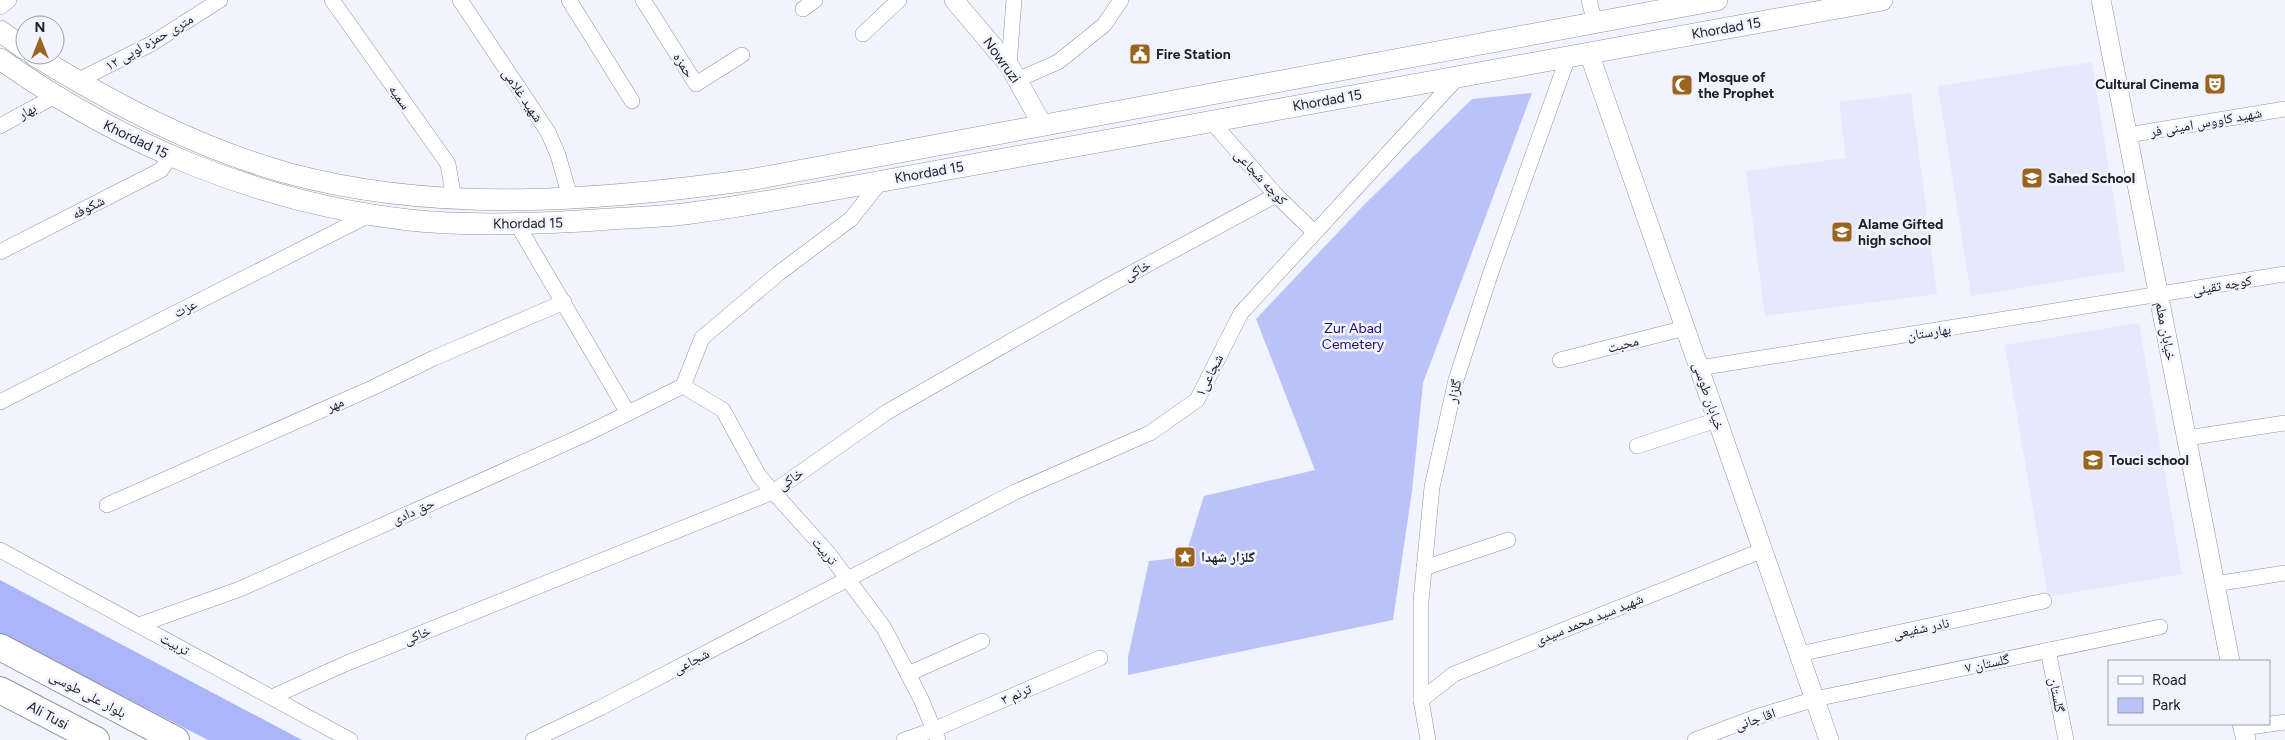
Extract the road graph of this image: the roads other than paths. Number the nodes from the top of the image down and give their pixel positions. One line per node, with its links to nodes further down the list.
1 (9, 0): 15 (street)
2 (220, 0): 27 (street, ۱۲ متری حمزه لویی)
3 (332, 0): 41 (street, سمیه)
4 (460, 0): 40 (street, شهید غلامی)
5 (569, 0): 29 (street)
6 (643, 0): 21 (street, حمزه)
7 (899, 0): 18 (street)
8 (954, 0): 25 (street, Nowruzi)
9 (1014, 0): 25 (street)
10 (1121, 0): 25 (street)
11 (1589, 0): 16 (street)
12 (1717, 0): 16 (main road, Khordad 15)
13 (1882, 0): 20 (main road, Khordad 15)
14 (2101, 0): 36 (street, خیابان معلم)
15 (0, 7)
16 (1595, 23): 30 (main road, Khordad 15)
17 (0, 31): 19 (main road)
18 (863, 34)
19 (15, 42)
20 (1589, 53): 22 (main road, Khordad 15); 49 (street, خیابان طوسی)
21 (742, 55)
22 (1568, 57): 26 (main road, Khordad 15); 64 (street, گلزار)
23 (0, 59): 28 (main road, Khordad 15)
24 (51, 65): 27 (main road, Khordad 15)
25 (1013, 73): 34 (street, Nowruzi)
26 (1459, 76): 32 (main road, Khordad 15); 44 (street, شجاعی۱)
27 (77, 81): 41 (main road, Khordad 15)
28 (55, 96): 33 (street, بهار); 37 (main road, Khordad 15)
29 (632, 101)
30 (1145, 107): 34 (main road, Khordad 15); 35 (main road)
31 (2285, 108): 36 (street, شهید کاووس امینی فر)
32 (1211, 121): 35 (main road, Khordad 15); 39 (street, کوچه شجاعی)
33 (0, 126)
34 (1043, 126): 40 (main road, Khordad 15)
35 (1151, 132): 38 (main road, Khordad 15)
36 (2128, 135): 47 (street, خیابان معلم)
37 (171, 156): 42 (main road, Khordad 15); 45 (street, شکوفه)
38 (881, 181): 43 (main road, Khordad 15); 52 (street)
39 (1276, 195): 44 (street, کوچه شجاعی); 59 (street, خاکی)
40 (570, 197): 41 (main road, Khordad 15)
41 (454, 199)
42 (371, 214): 43 (main road, Khordad 15); 53 (street, عزت)
43 (517, 224): 48 (street)
44 (1314, 232): 66 (street, شجاعی۱)
45 (0, 252)
46 (2285, 274): 47 (street, کوچه تقیئی)
47 (2159, 296): 51 (street, بهارستان); 57 (street, خیابان معلم)
48 (564, 302): 54 (street); 60 (street, مهر)
49 (1685, 328): 50 (street, محبت); 51 (street, خیابان طوسی)
50 (1560, 360)
51 (1699, 368): 55 (street, خیابان طوسی)
52 (684, 386): 54 (street, حق دادی); 59 (street, تربیت)
53 (0, 402)
54 (628, 413): 69 (street, حق دادی)
55 (1718, 420): 58 (street); 63 (street, خیابان طوسی)
56 (2285, 423): 57 (street)
57 (2187, 438): 67 (street, خیابان معلم)
58 (1637, 446)
59 (773, 492): 66 (street, تربیت); 79 (street, خاکی)
60 (107, 505)
61 (1508, 540): 64 (street)
62 (0, 550): 69 (street, تربیت)
63 (1763, 550): 74 (street, خیابان طوسی); 80 (street, شهید سید محمد سیدی)
64 (1424, 568): 80 (street, گلزار)
65 (2285, 573): 67 (street)
66 (848, 580): 77 (street, تربیت); 88 (street, شجاعی)
67 (2215, 584): 76 (street, خیابان معلم)
68 (2044, 601): 74 (street, نادر شفیعی)
69 (139, 624): 79 (street, تربیت)
70 (2160, 627): 73 (street, گلستان ۷)
71 (982, 641): 77 (street)
72 (0, 647): 86 (highway, بلوار علی طوسی)
73 (2048, 650): 81 (street, گلستان ۷); 93 (street, گلستان)
74 (1799, 654): 81 (street, خیابان طوسی)
75 (1100, 658): 84 (street, ترنم ۳)
76 (2230, 660)
77 (908, 674): 84 (street, تربیت)
78 (0, 690): 85 (highway, Ali Tusi)
79 (272, 697): 87 (street, تربیت)
80 (1420, 700): 90 (street, گلزار)
81 (1815, 700): 91 (street, اقا جانی); 92 (street, خیابان طوسی)
82 (2285, 722): 83 (street)
83 (2244, 731)
84 (935, 735): 89 (street, ترنم ۳)
85 (96, 740)
86 (176, 740)
87 (350, 740)
88 (533, 740)
89 (904, 740)
90 (1428, 740)
91 (1695, 740)
92 (1829, 740)
93 (2066, 740)

